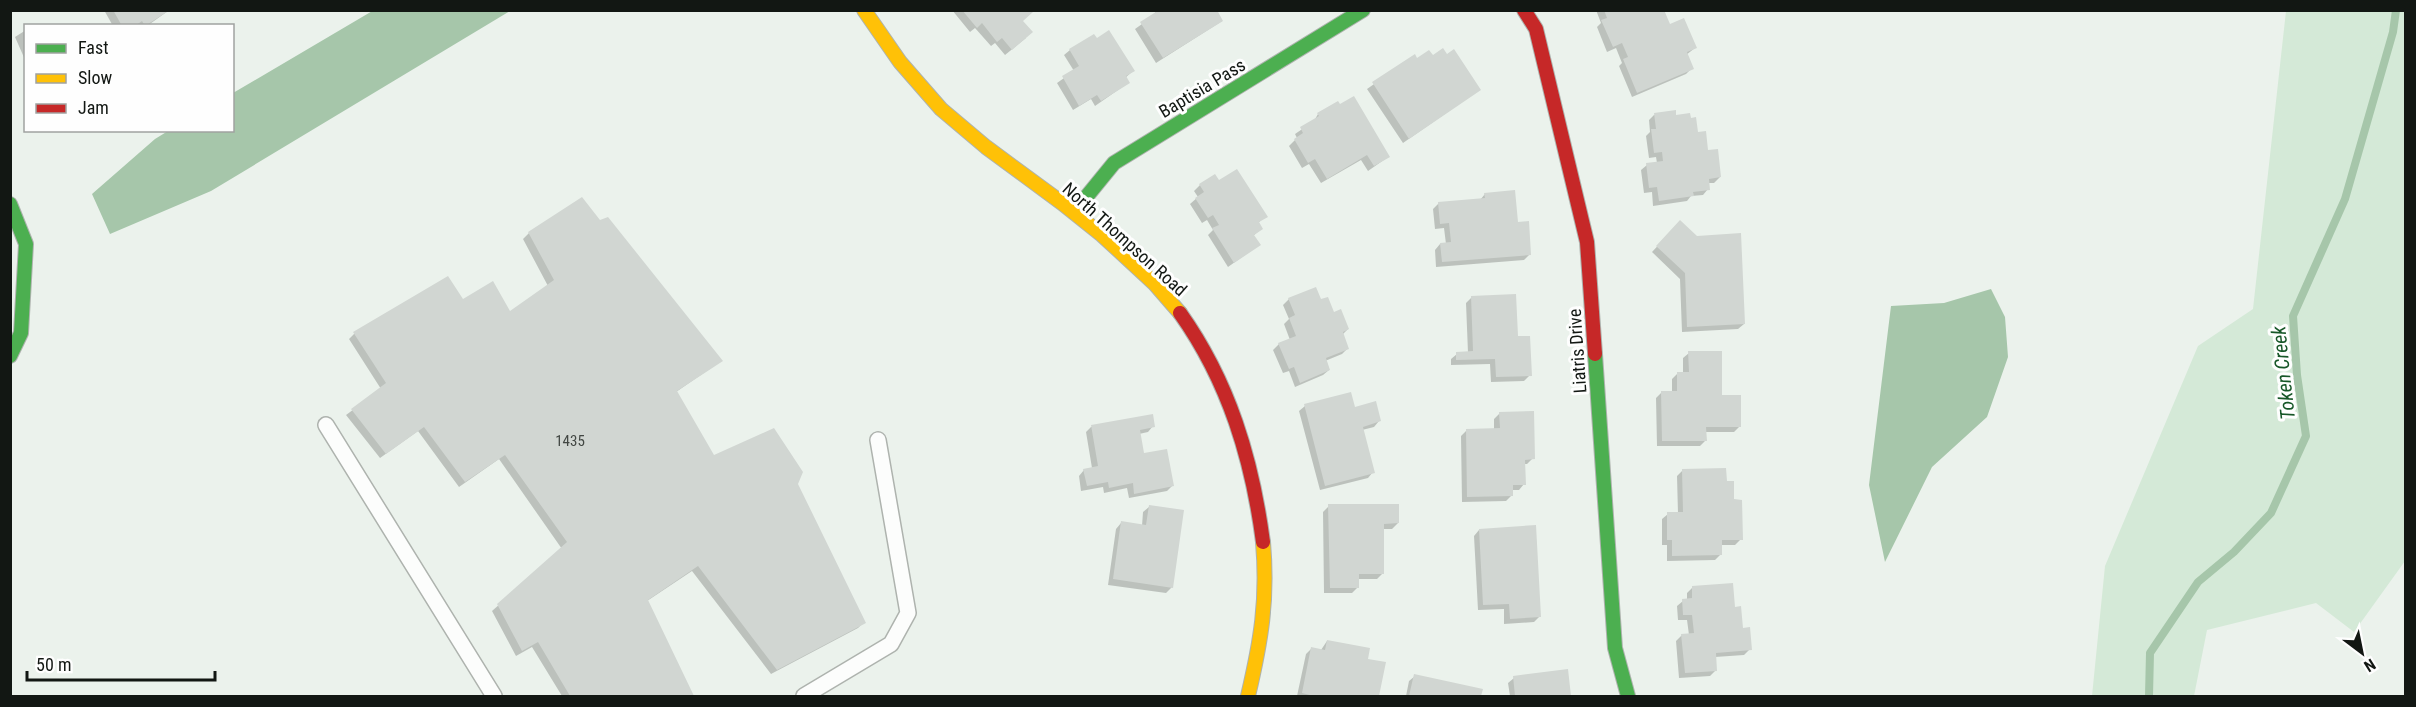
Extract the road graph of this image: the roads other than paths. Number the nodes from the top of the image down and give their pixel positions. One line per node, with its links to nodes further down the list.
1 (864, 10): 5 (street, North Thompson Road)
2 (1363, 10): 5 (street, Baptisia Pass)
3 (1524, 10): 12 (street, Liatris Drive)
4 (10, 204): 6 (street)
5 (1074, 212): 11 (street, North Thompson Road)
6 (10, 356)
7 (327, 425): 9 (lane)
8 (878, 440): 10 (lane)
9 (494, 696)
10 (804, 696)
11 (1248, 696)
12 (1628, 696)

